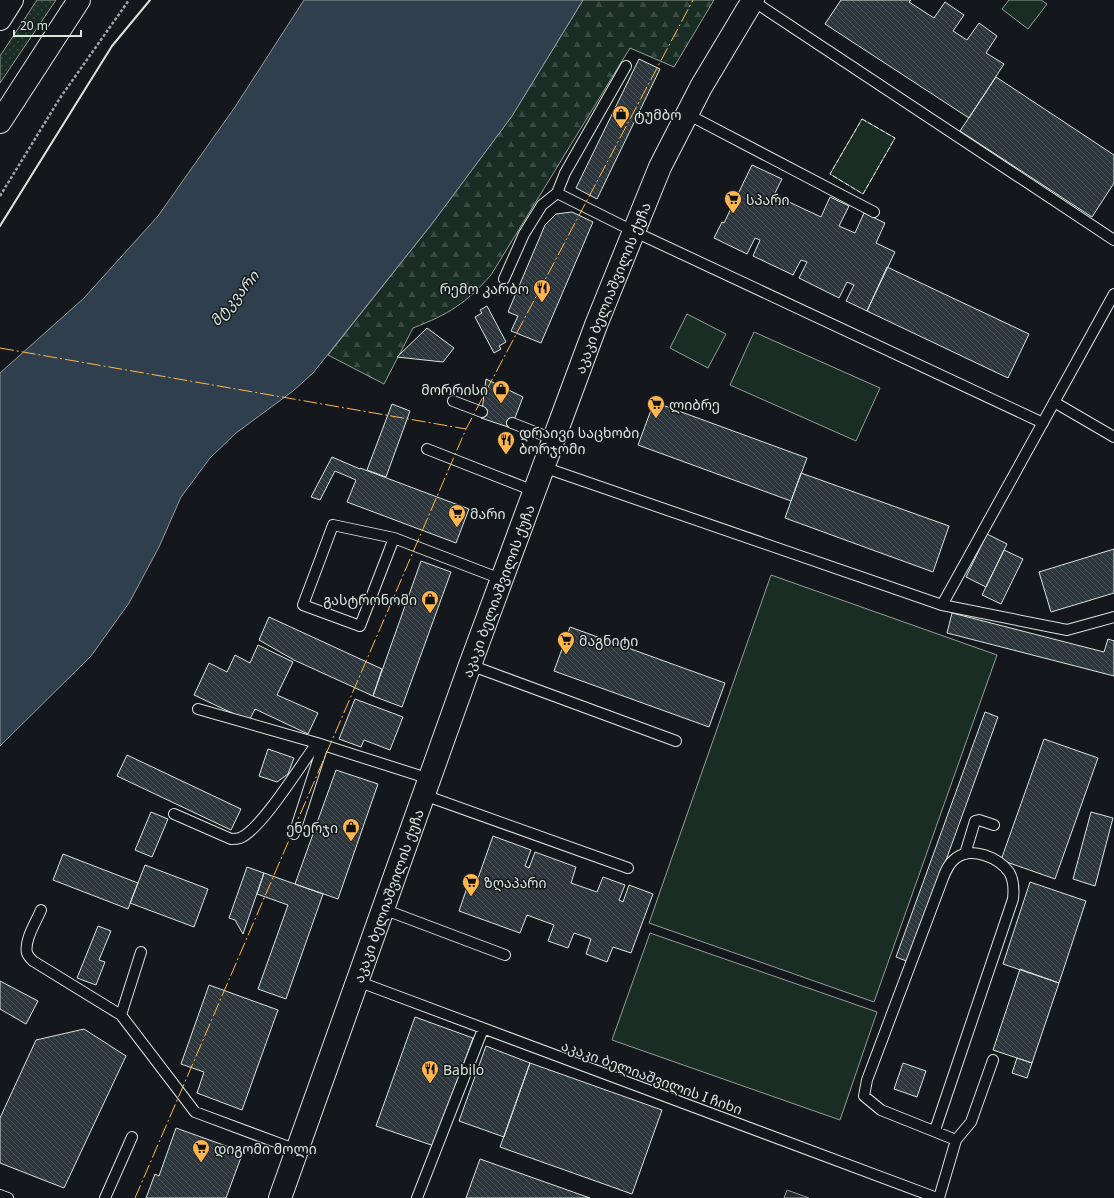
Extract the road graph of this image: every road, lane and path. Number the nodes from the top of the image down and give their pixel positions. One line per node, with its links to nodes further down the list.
1 (12, 0): 5 (main road)
2 (79, 0): 8 (main road)
3 (129, 0): 10 (path)
4 (753, 0): 7 (main road, აკაკი ბელიაშვილის ქუჩა); 13 (lane)
5 (0, 19)
6 (626, 66): 9 (lane)
7 (687, 114): 11 (lane); 12 (main road, აკაკი ბელიაშვილის ქუჩა)
8 (0, 122)
9 (557, 193): 12 (lane); 14 (lane)
10 (0, 196)
11 (874, 212)
12 (633, 231): 20 (lane); 22 (main road, აკაკი ბელიაშვილის ქუჩა)
13 (1114, 240)
14 (504, 279)
15 (1114, 294): 17 (lane)
16 (453, 402): 18 (lane)
17 (1054, 402): 20 (lane); 21 (lane)
18 (482, 412)
19 (512, 423): 22 (lane)
20 (1044, 423): 28 (lane)
21 (1114, 437)
22 (553, 439): 24 (main road, აკაკი ბელიაშვილის ქუჩა)
23 (427, 449): 25 (lane)
24 (543, 467): 25 (main road, აკაკი ბელიაშვილის ქუჩა); 28 (lane)
25 (534, 491): 27 (main road, აკაკი ბელიაშვილის ქუჩა)
26 (394, 538): 26 (lane); 27 (lane)
27 (501, 579): 30 (main road, აკაკი ბელიაშვილის ქუჩა)
28 (942, 605): 29 (lane)
29 (1114, 617)
30 (470, 665): 32 (lane); 34 (main road, აკაკი ბელიაშვილის ქუჩა)
31 (198, 709): 33 (lane)
32 (676, 741)
33 (320, 744): 34 (lane); 35 (lane); 37 (lane)
34 (427, 787): 39 (lane); 40 (main road, აკაკი ბელიაშვილის ქუჩა)
35 (174, 814)
36 (994, 825): 38 (lane)
37 (294, 834)
38 (965, 854): 48 (lane); 48 (lane)
39 (628, 868)
40 (383, 909): 43 (lane); 44 (main road, აკაკი ბელიაშვილის ქუჩა)
41 (41, 910): 45 (lane)
42 (141, 952): 45 (lane)
43 (505, 955)
44 (357, 981): 46 (lane, აკაკი ბელიაშვილის I ჩიხი); 51 (main road, აკაკი ბელიაშვილის ქუჩა)
45 (121, 1015): 51 (lane)
46 (484, 1028): 56 (lane); 57 (lane, აკაკი ბელიაშვილის I ჩიხი)
47 (994, 1060): 50 (lane)
48 (935, 1130): 50 (lane)
49 (132, 1137): 54 (lane)
50 (956, 1140): 57 (lane)
51 (297, 1150): 55 (main road, აკაკი ბელიაშვილის ქუჩა)
52 (0, 1195): 53 (lane)
53 (8, 1198)
54 (105, 1198)
55 (280, 1198)
56 (417, 1198)
57 (938, 1198)

